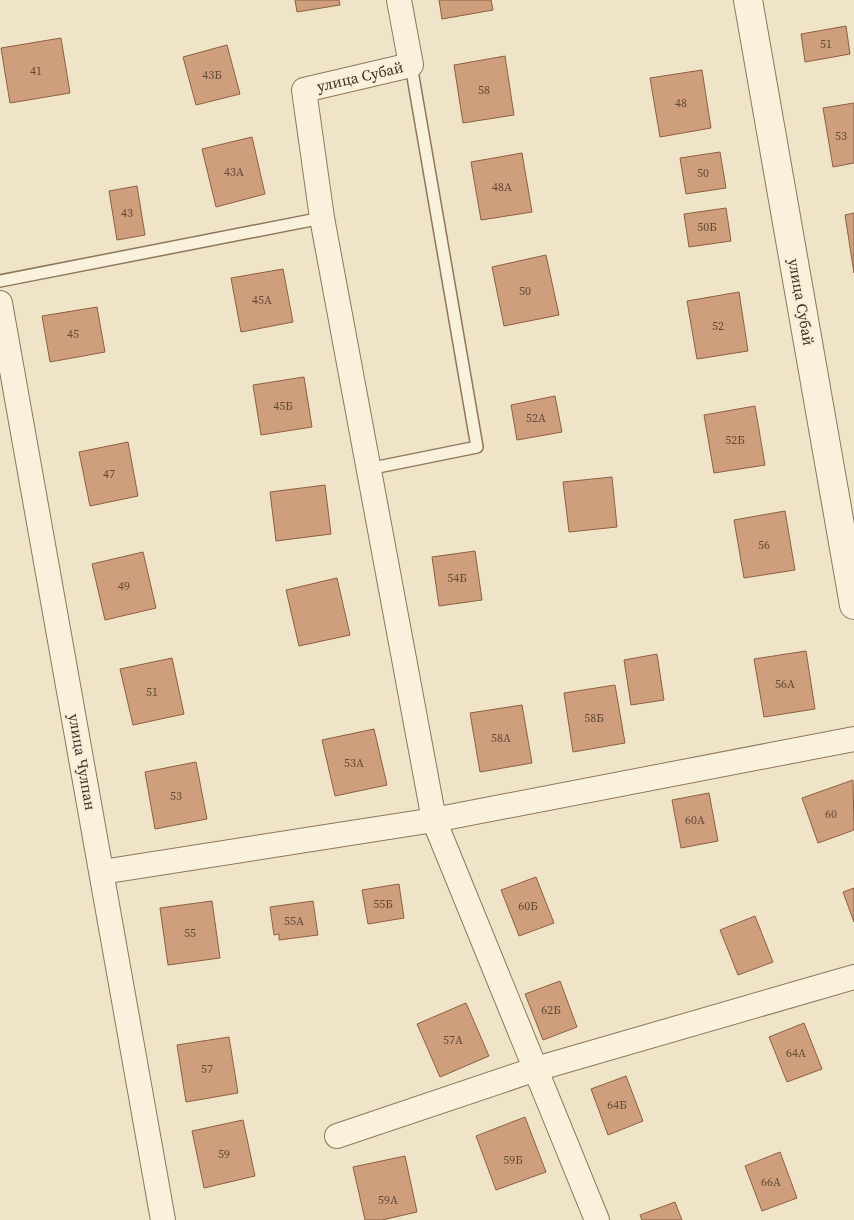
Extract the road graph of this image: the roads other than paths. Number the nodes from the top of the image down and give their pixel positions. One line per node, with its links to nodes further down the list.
1 (399, 0): 3 (street, улица Субай)
2 (748, 0): 8 (street, улица Субай)
3 (411, 65): 4 (street, улица Субай); 7 (lane)
4 (322, 218): 5 (lane); 7 (street)
5 (0, 281)
6 (0, 303): 11 (street, улица Чулпан)
7 (368, 469): 10 (street)
8 (854, 605)
9 (854, 740): 10 (street)
10 (434, 820): 11 (street); 13 (street)
11 (102, 872): 15 (street, улица Чулпан)
12 (854, 977): 13 (street)
13 (536, 1069): 14 (street); 16 (street)
14 (338, 1136)
15 (163, 1220)
16 (597, 1220)

